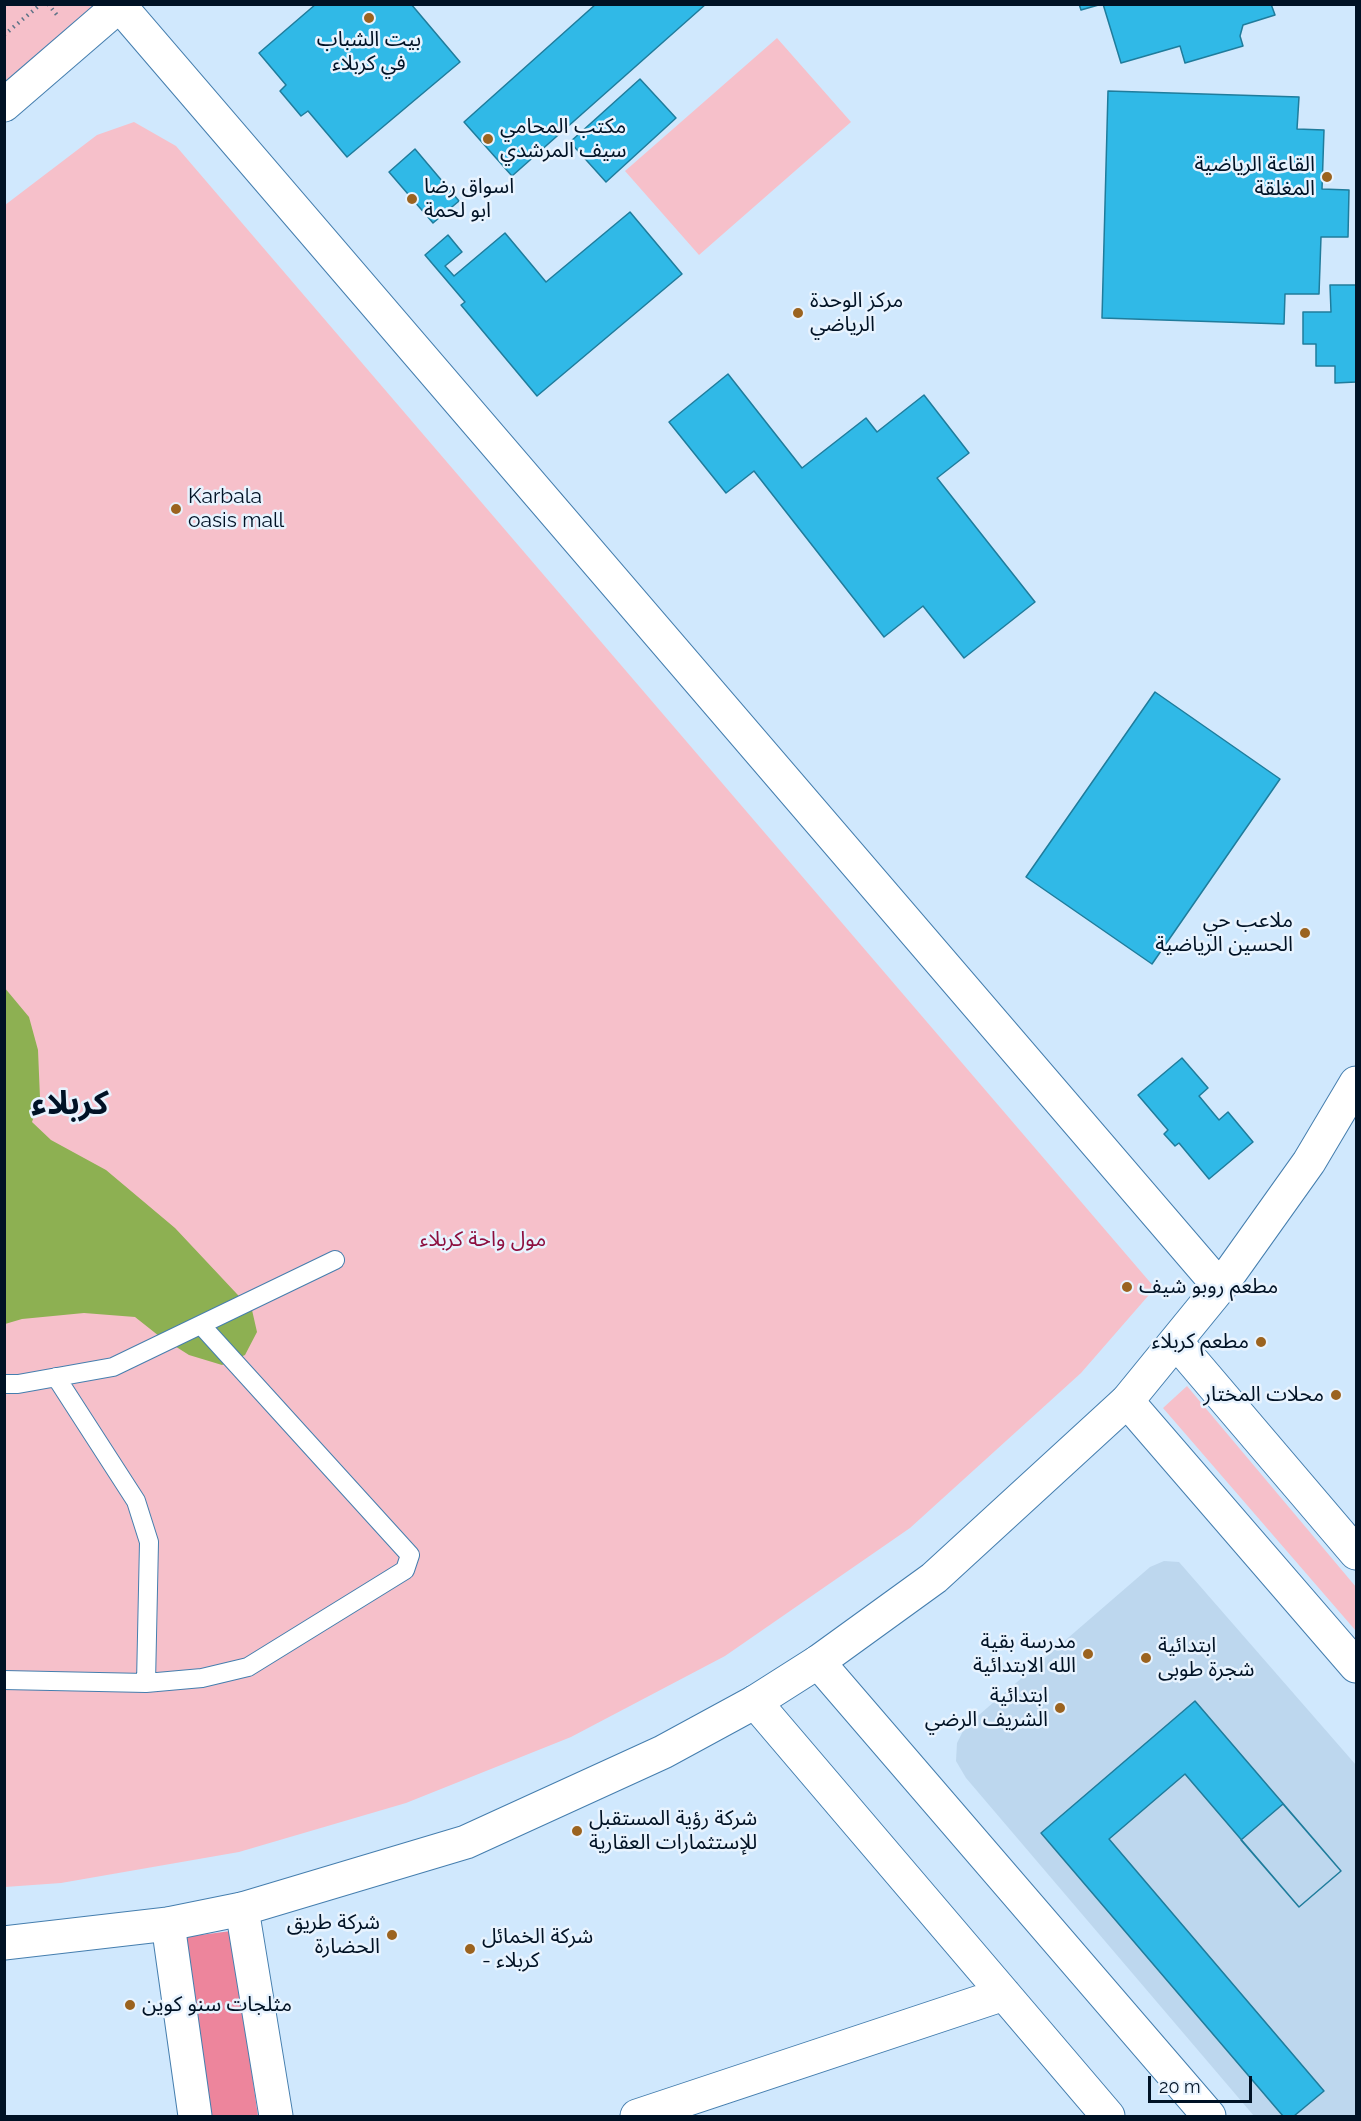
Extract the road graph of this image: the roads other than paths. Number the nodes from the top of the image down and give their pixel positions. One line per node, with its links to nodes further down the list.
1 (120, 5): 2 (street); 5 (street)
2 (4, 105)
3 (1356, 1083): 5 (street)
4 (335, 1260): 6 (lane)
5 (1220, 1287): 7 (street)
6 (201, 1325): 8 (lane); 15 (lane)
7 (1177, 1343): 10 (street); 11 (street)
8 (56, 1377): 9 (lane); 15 (lane)
9 (4, 1384)
10 (1127, 1401): 12 (street); 13 (street)
11 (1356, 1553)
12 (818, 1662): 16 (street); 25 (street)
13 (1356, 1666)
14 (4, 1680): 15 (lane)
15 (146, 1683)
16 (756, 1702): 17 (street); 20 (street)
17 (242, 1909): 18 (street); 22 (street)
18 (168, 1924): 19 (street); 21 (street)
19 (4, 1943)
20 (1004, 1994): 23 (street); 24 (street)
21 (195, 2116)
22 (276, 2116)
23 (637, 2116)
24 (1108, 2116)
25 (1209, 2116)

